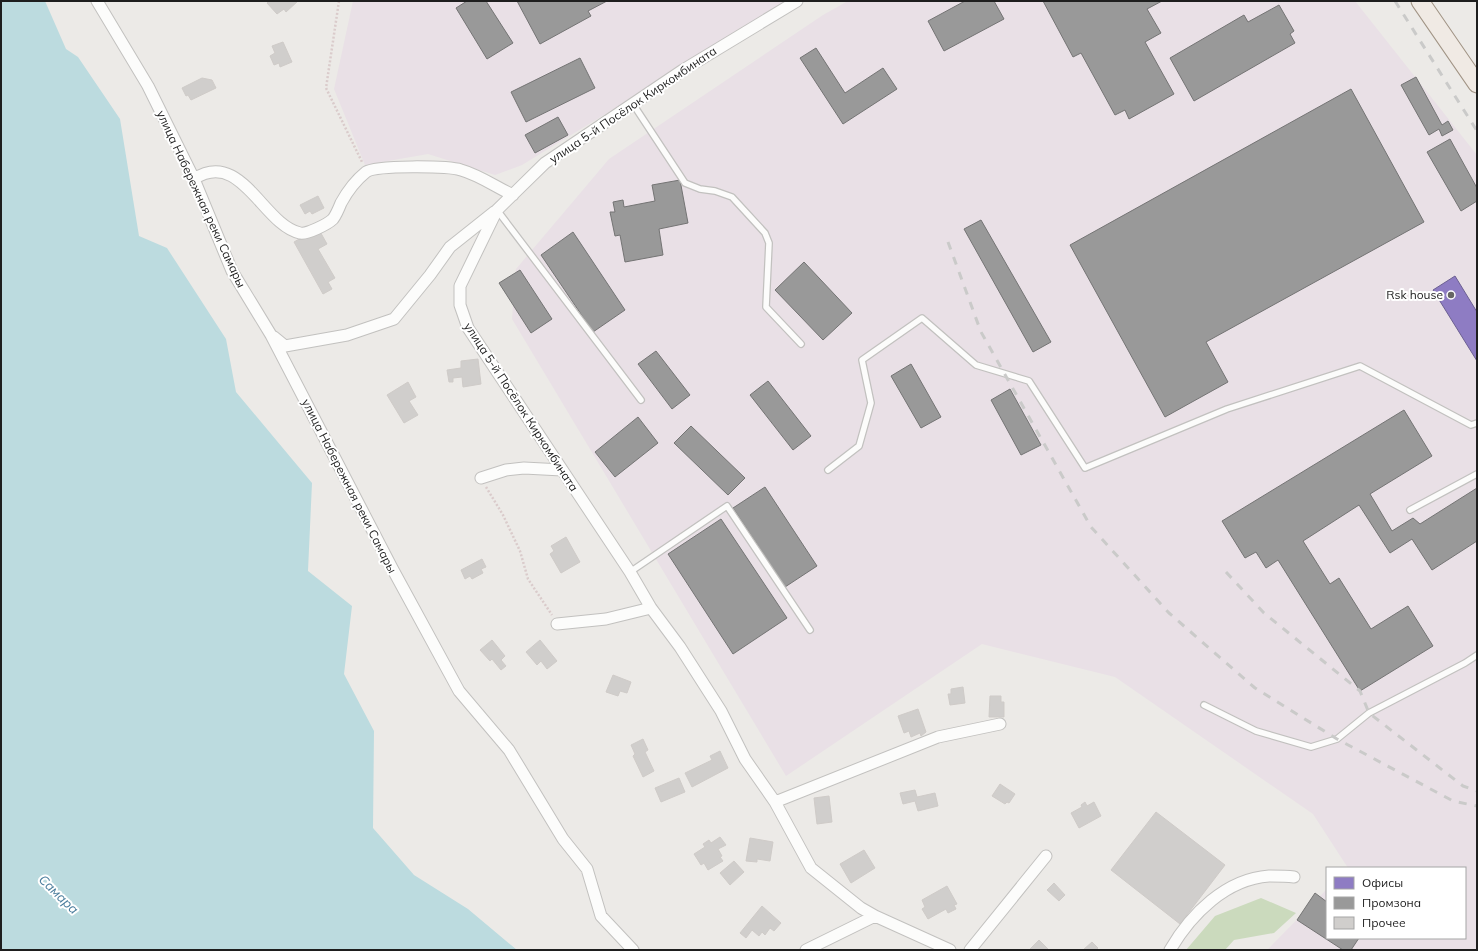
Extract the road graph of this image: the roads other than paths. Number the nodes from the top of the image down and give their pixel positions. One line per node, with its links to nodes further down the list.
1 (97, 1): 6 (street, улица Набережная реки Самары)
2 (798, 1): 5 (street, улица 5-й Посёлок Киркомбината)
3 (1420, 1): 4 (main road)
4 (1477, 84)
5 (633, 104): 7 (street, улица 5-й Посёлок Киркомбината); 10 (lane)
6 (194, 179): 7 (street); 9 (street, улица Набережная реки Самары)
7 (513, 195): 8 (street, улица 5-й Посёлок Киркомбината)
8 (497, 210): 9 (street); 11 (lane); 13 (street, улица 5-й Посёлок Киркомбината)
9 (271, 334): 29 (street, улица Набережная реки Самары)
10 (801, 344)
11 (641, 400)
12 (1477, 424): 14 (lane)
13 (562, 470): 16 (street); 18 (street, улица 5-й Посёлок Киркомбината)
14 (828, 470)
15 (1477, 474): 17 (lane)
16 (481, 478)
17 (1410, 510)
18 (630, 572): 19 (street, улица 5-й Посёлок Киркомбината); 21 (lane)
19 (651, 608): 20 (street); 25 (street, улица 5-й Посёлок Киркомбината)
20 (557, 624)
21 (810, 630)
22 (1477, 655): 23 (lane)
23 (1204, 705)
24 (1000, 724): 25 (street)
25 (775, 802): 28 (street, улица 5-й Посёлок Киркомбината)
26 (1046, 856): 32 (street)
27 (1294, 877): 33 (street)
28 (875, 916): 30 (street); 31 (street, улица 5-й Посёлок Киркомбината)
29 (633, 950)
30 (806, 950)
31 (950, 950)
32 (970, 950)
33 (1170, 950)

